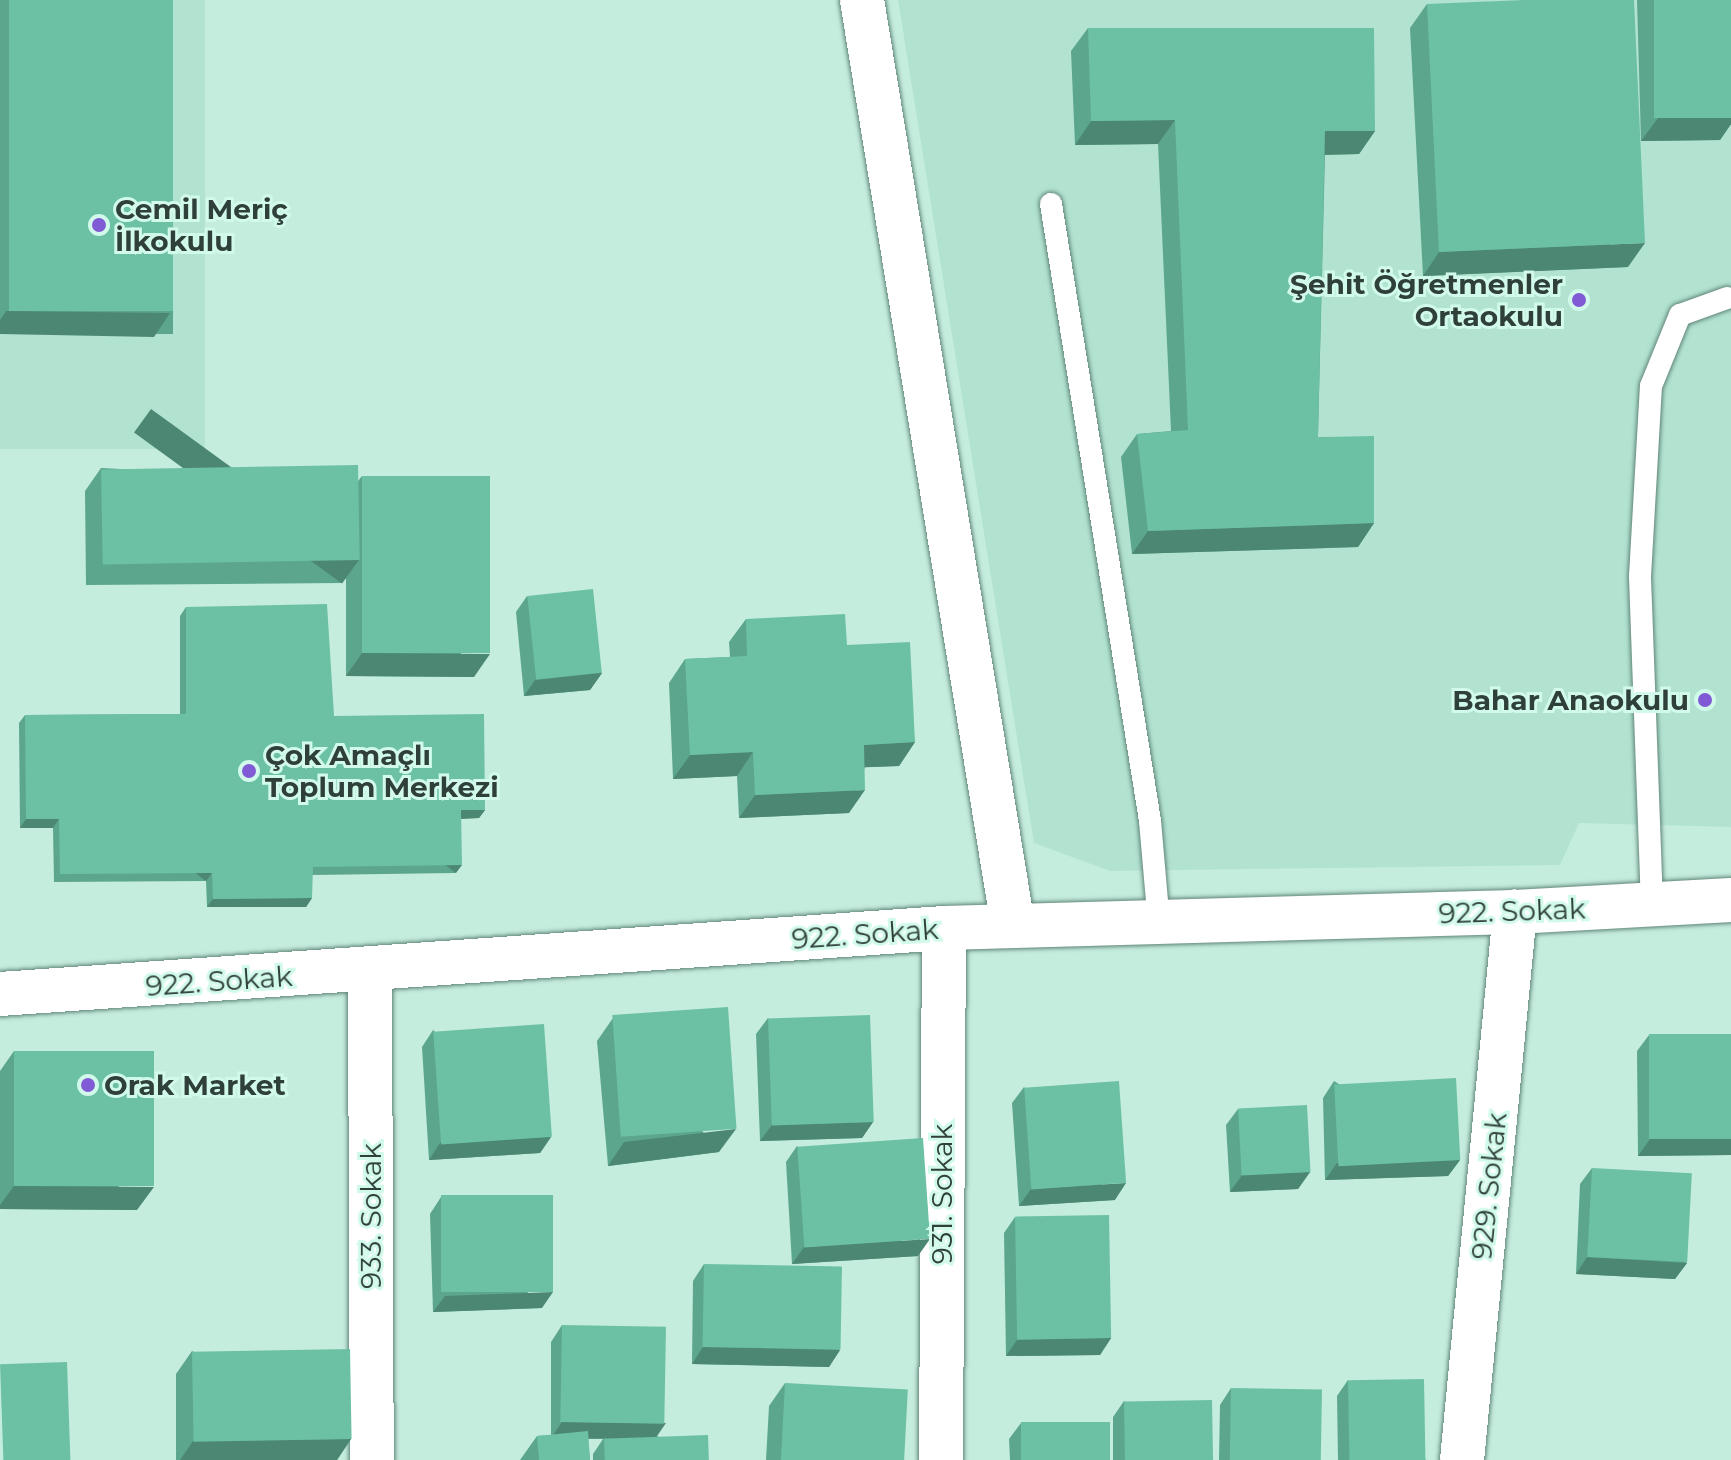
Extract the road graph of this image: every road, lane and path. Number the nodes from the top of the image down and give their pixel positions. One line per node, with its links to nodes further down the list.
1 (862, 0): 8 (street)
2 (1051, 204): 7 (lane)
3 (1727, 298): 5 (lane)
4 (1731, 900): 5 (street, 922. Sokak)
5 (1652, 905): 6 (street, 922. Sokak)
6 (1515, 912): 7 (street, 922. Sokak); 14 (street, 929. Sokak)
7 (1159, 923): 8 (street, 922. Sokak)
8 (1013, 926): 9 (street, 922. Sokak)
9 (944, 928): 10 (street, 922. Sokak); 13 (street, 931. Sokak)
10 (370, 971): 11 (street, 922. Sokak); 12 (street, 933. Sokak)
11 (0, 994)
12 (372, 1460)
13 (941, 1460)
14 (1462, 1460)

